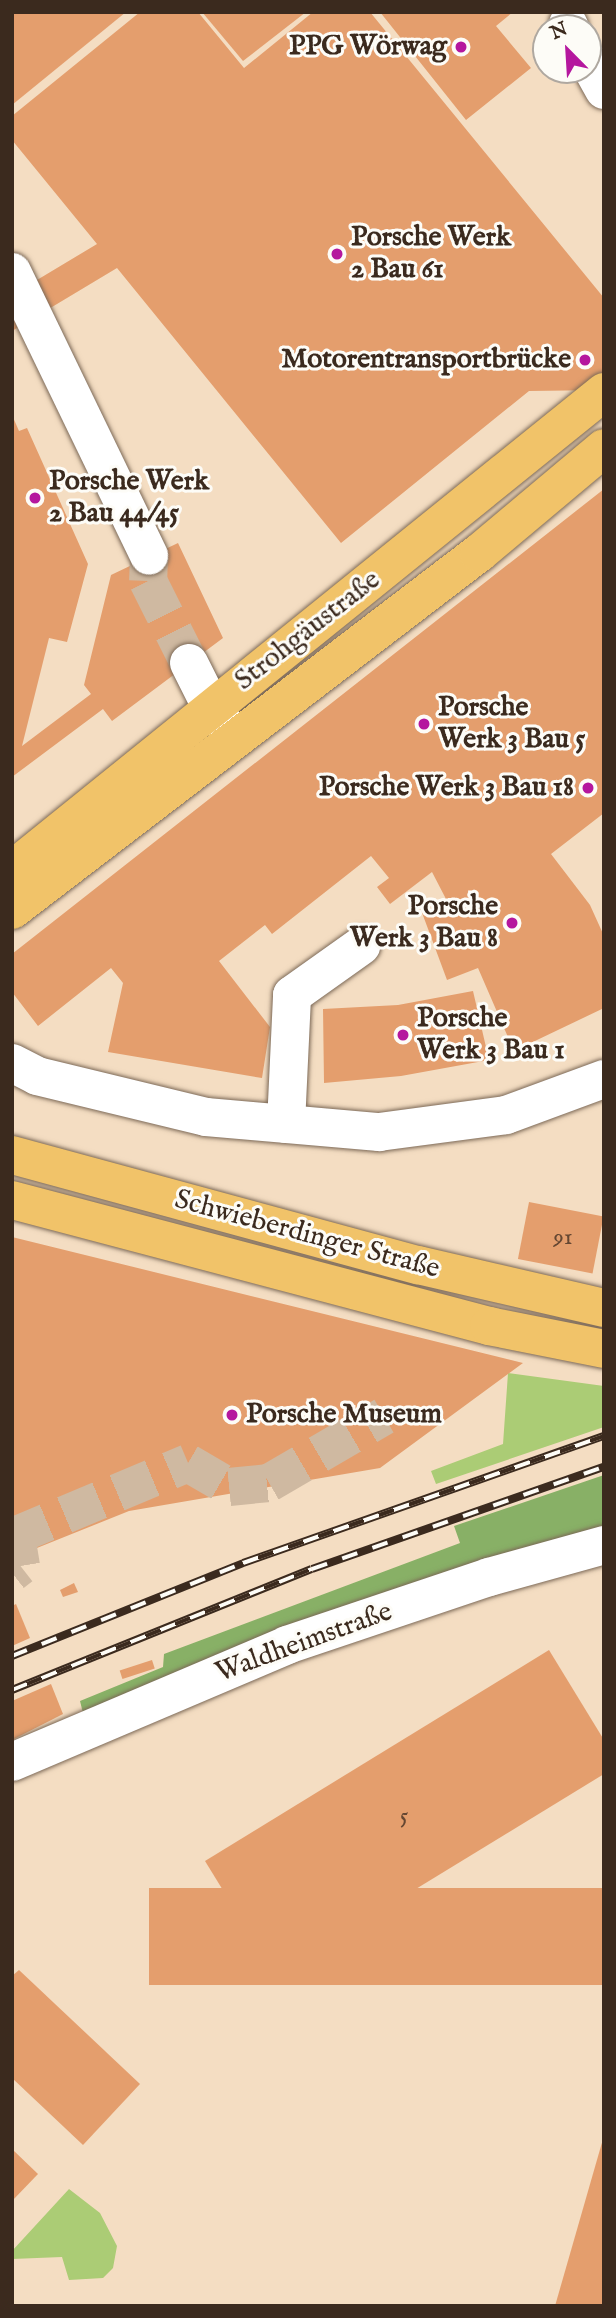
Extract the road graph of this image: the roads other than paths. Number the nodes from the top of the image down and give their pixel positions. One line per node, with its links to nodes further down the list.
1 (12, 272): 4 (street)
2 (604, 392): 6 (main road, Strohgäustraße)
3 (604, 448): 7 (main road, Strohgäustraße)
4 (149, 556)
5 (189, 663): 6 (street)
6 (211, 707): 7 (street); 8 (main road, Strohgäustraße)
7 (237, 740): 9 (main road, Strohgäustraße)
8 (12, 870)
9 (12, 910)
10 (360, 946): 13 (street)
11 (12, 1063): 13 (street)
12 (604, 1079): 13 (street)
13 (286, 1124)
14 (12, 1155): 16 (main road, Schwieberdinger Straße)
15 (12, 1200): 17 (main road, Schwieberdinger Straße)
16 (604, 1308)
17 (604, 1349)
18 (604, 1545): 19 (street, Waldheimstraße)
19 (12, 1762)

